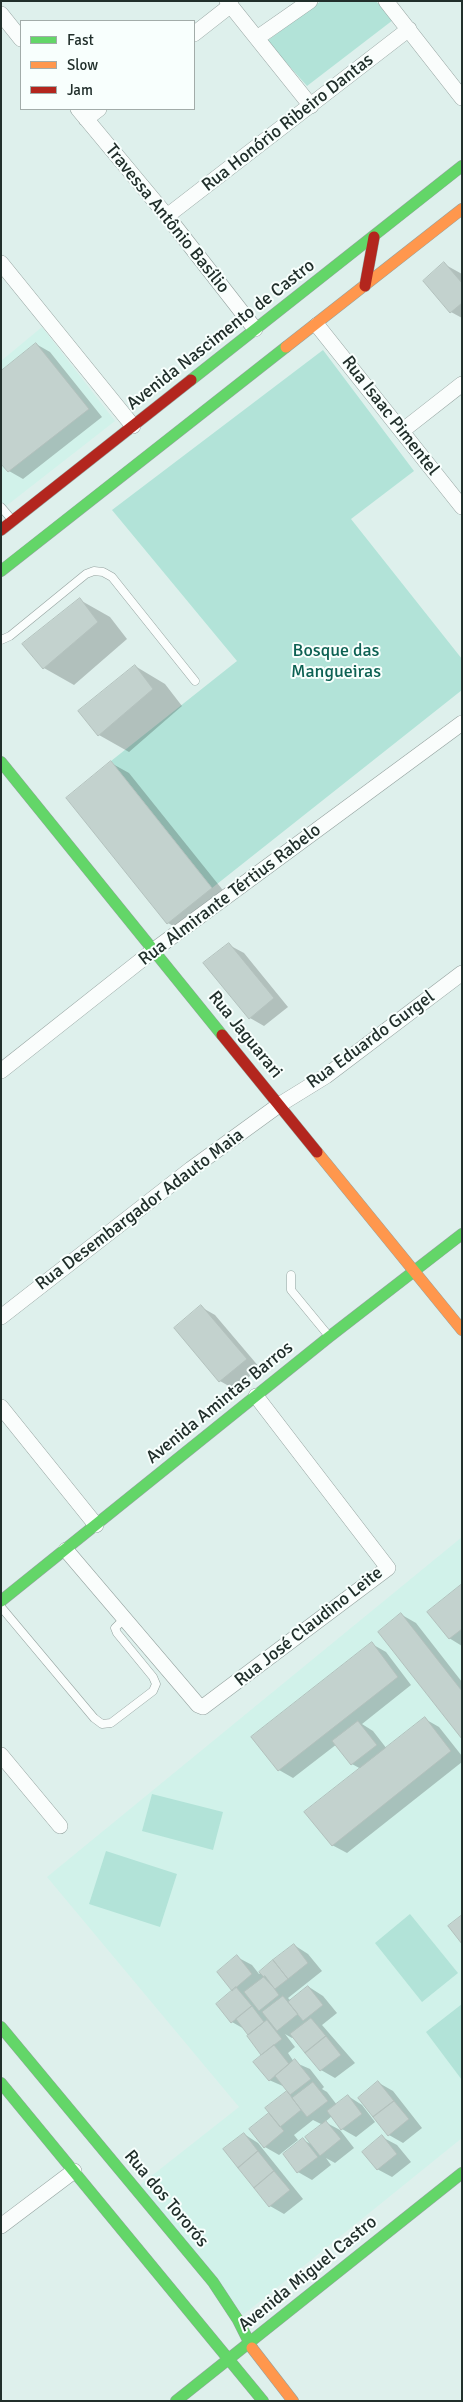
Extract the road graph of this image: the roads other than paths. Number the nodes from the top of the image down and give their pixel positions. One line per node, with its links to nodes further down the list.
1 (310, 1): 8 (street)
2 (386, 1): 5 (street)
3 (229, 3): 6 (street); 8 (street)
4 (1, 14): 7 (street)
5 (410, 29): 9 (street); 10 (street, Rua Honório Ribeiro Dantas)
6 (195, 33)
7 (20, 38)
8 (257, 38): 10 (street)
9 (462, 98)
10 (311, 106): 15 (street, Rua Honório Ribeiro Dantas)
11 (96, 110): 12 (street)
12 (82, 114): 15 (street, Travessa Antônio Basílio)
13 (462, 166): 16 (main road, Avenida Nascimento de Castro)
14 (462, 209): 18 (main road)
15 (167, 216): 20 (street, Travessa Antônio Basílio)
16 (374, 237): 18 (main road); 20 (main road, Avenida Nascimento de Castro)
17 (1, 263): 22 (street)
18 (365, 286): 19 (main road)
19 (317, 325): 23 (street, Rua Isaac Pimentel); 25 (main road)
20 (255, 329): 22 (main road, Avenida Nascimento de Castro)
21 (462, 384): 23 (street)
22 (133, 426): 24 (main road, Avenida Nascimento de Castro)
23 (402, 431): 27 (street, Rua Isaac Pimentel)
24 (72, 476): 25 (main road); 28 (main road, Avenida Nascimento de Castro)
25 (116, 481): 30 (main road)
26 (1, 507): 28 (lane)
27 (462, 507)
28 (13, 521): 29 (main road, Avenida Nascimento de Castro)
29 (1, 530)
30 (1, 571)
31 (1, 640): 32 (lane)
32 (194, 681)
33 (462, 723): 35 (street, Rua Almirante Tértius Rabelo)
34 (1, 762): 35 (main road, Rua Jaguarari)
35 (154, 950): 37 (street, Rua Almirante Tértius Rabelo); 38 (main road, Rua Jaguarari)
36 (462, 973): 38 (street, Rua Eduardo Gurgel)
37 (1, 1070)
38 (279, 1105): 40 (main road, Rua Jaguarari); 42 (street, Rua Desembargador Adauto Maia)
39 (462, 1234): 40 (main road, Avenida Amintas Barros)
40 (414, 1272): 43 (main road, Rua Jaguarari); 44 (main road, Avenida Amintas Barros)
41 (291, 1275): 44 (lane)
42 (1, 1317)
43 (462, 1330)
44 (330, 1337): 45 (main road, Avenida Amintas Barros)
45 (256, 1396): 47 (main road, Avenida Amintas Barros); 51 (street, Rua José Claudino Leite)
46 (1, 1407): 47 (street)
47 (96, 1525): 48 (main road, Avenida Amintas Barros)
48 (66, 1550): 49 (main road, Avenida Amintas Barros); 51 (street)
49 (1, 1601)
50 (1, 1607): 51 (lane)
51 (124, 1619)
52 (1, 1755): 53 (street)
53 (60, 1826)
54 (1, 2027): 59 (main road, Rua dos Tororós)
55 (1, 2083): 56 (main road)
56 (74, 2172): 58 (street); 60 (main road)
57 (462, 2173): 59 (main road, Avenida Miguel Castro)
58 (1, 2226)
59 (249, 2344): 60 (main road, Avenida Miguel Castro); 63 (main road, Rua dos Tororós)
60 (229, 2360): 61 (main road, Avenida Miguel Castro); 62 (main road)
61 (176, 2401)
62 (263, 2401)
63 (293, 2401)

